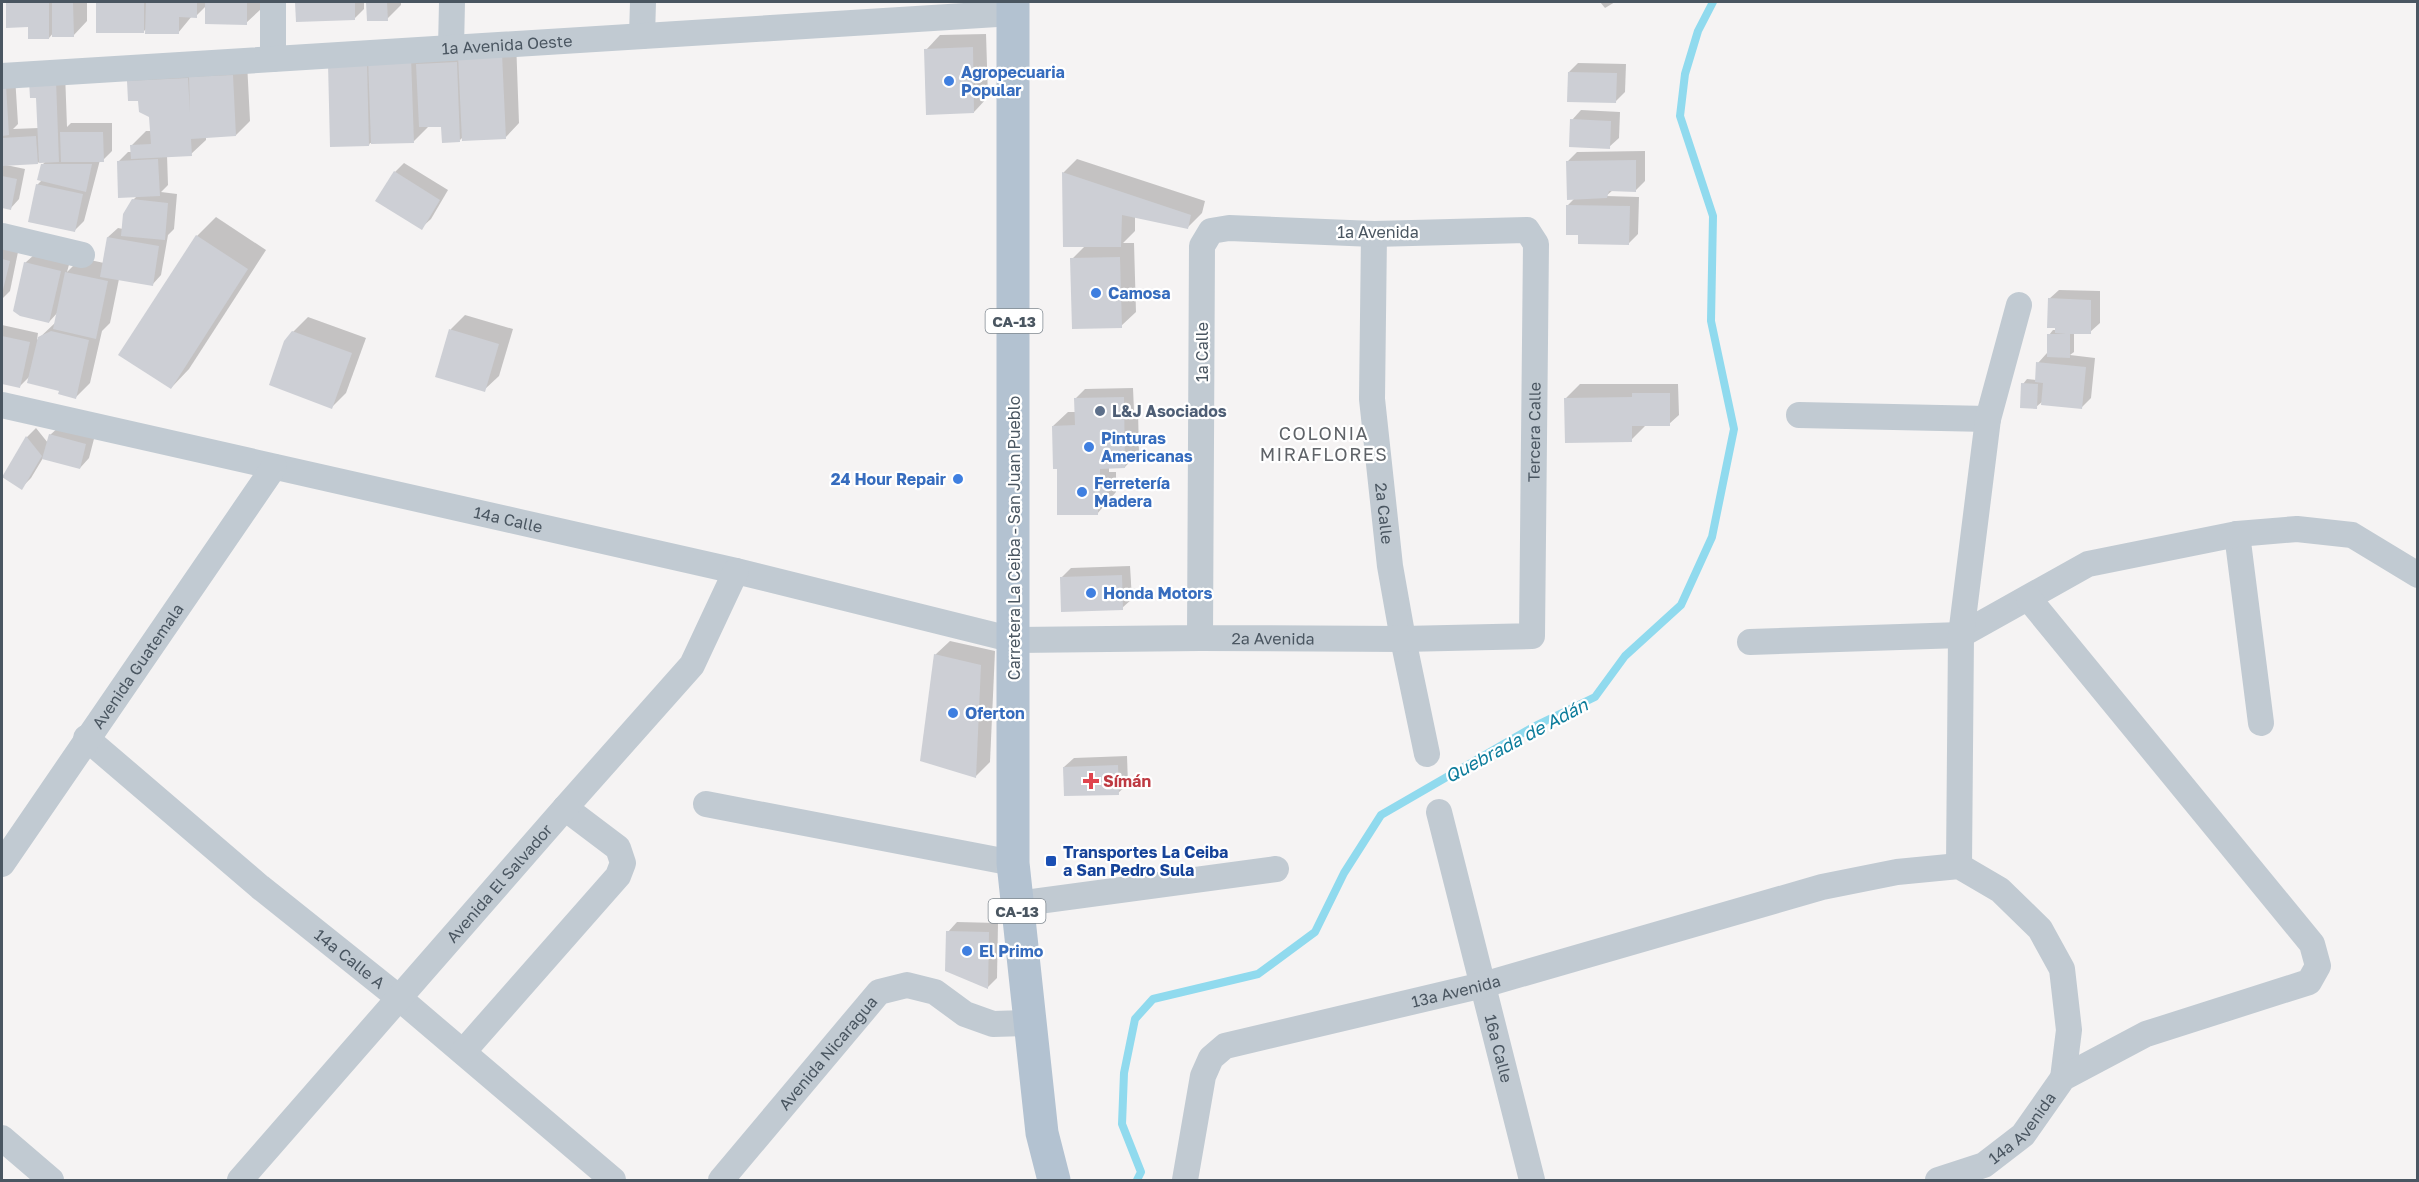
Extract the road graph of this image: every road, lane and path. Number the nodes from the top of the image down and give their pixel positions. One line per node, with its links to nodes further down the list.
1 (273, 2): 8 (street)
2 (452, 2): 7 (street)
3 (643, 2): 6 (street)
4 (1013, 8): 5 (street, 1a Avenida Oeste); 28 (main road, Carretera La Ceiba - San Juan Pueblo / CA-13)
5 (840, 13): 6 (street, 1a Avenida Oeste)
6 (642, 36): 7 (street, 1a Avenida Oeste)
7 (451, 48): 8 (street, 1a Avenida Oeste)
8 (273, 59): 9 (street, 1a Avenida Oeste)
9 (2, 76)
10 (1229, 228): 12 (street, 1a Avenida); 26 (street, 1a Calle)
11 (1527, 230): 12 (street, 1a Avenida); 25 (street, Tercera Calle)
12 (1374, 234): 27 (street, 2a Calle)
13 (2, 236): 14 (street)
14 (82, 255)
15 (2019, 305): 18 (street)
16 (2, 405): 19 (street, 14a Calle)
17 (1799, 415): 18 (street)
18 (1988, 419): 24 (street)
19 (274, 467): 21 (street, 14a Calle); 31 (street, Avenida Guatemala)
20 (2238, 534): 22 (street); 23 (street); 30 (street)
21 (736, 571): 28 (street, 14a Calle); 34 (street, Avenida El Salvador)
22 (2418, 575)
23 (2029, 599): 24 (street); 45 (street)
24 (1961, 635): 29 (street); 38 (street)
25 (1532, 636): 27 (street, 2a Avenida)
26 (1200, 638): 27 (street, 2a Avenida); 28 (street, 2a Avenida)
27 (1403, 639): 32 (street, 2a Calle)
28 (1014, 640): 36 (main road, Carretera La Ceiba - San Juan Pueblo / CA-13)
29 (1750, 642)
30 (2261, 723)
31 (86, 738): 37 (street, Avenida Guatemala); 42 (street, 14a Calle A)
32 (1427, 754)
33 (706, 804): 36 (street)
34 (564, 808): 42 (street, Avenida El Salvador); 44 (street)
35 (1439, 812): 41 (street, 16a Calle)
36 (1013, 863): 40 (main road, Carretera La Ceiba - San Juan Pueblo / CA-13)
37 (2, 864)
38 (1959, 866): 41 (street, 13a Avenida); 45 (street)
39 (1276, 868): 40 (street)
40 (1016, 904): 43 (main road, Carretera La Ceiba - San Juan Pueblo / CA-13)
41 (1483, 986): 52 (street, 13a Avenida); 53 (street, 16a Calle)
42 (399, 998): 44 (street, 14a Calle A); 48 (street, Avenida El Salvador)
43 (1029, 1023): 50 (street, Avenida Nicaragua); 51 (main road, Carretera La Ceiba - San Juan Pueblo / CA-13)
44 (463, 1052): 49 (street, 14a Calle A)
45 (2063, 1078): 54 (street, 14a Avenida)
46 (2, 1138): 47 (street)
47 (51, 1180)
48 (240, 1180)
49 (613, 1180)
50 (721, 1180)
51 (1054, 1180)
52 (1185, 1180)
53 (1532, 1180)
54 (1938, 1180)

